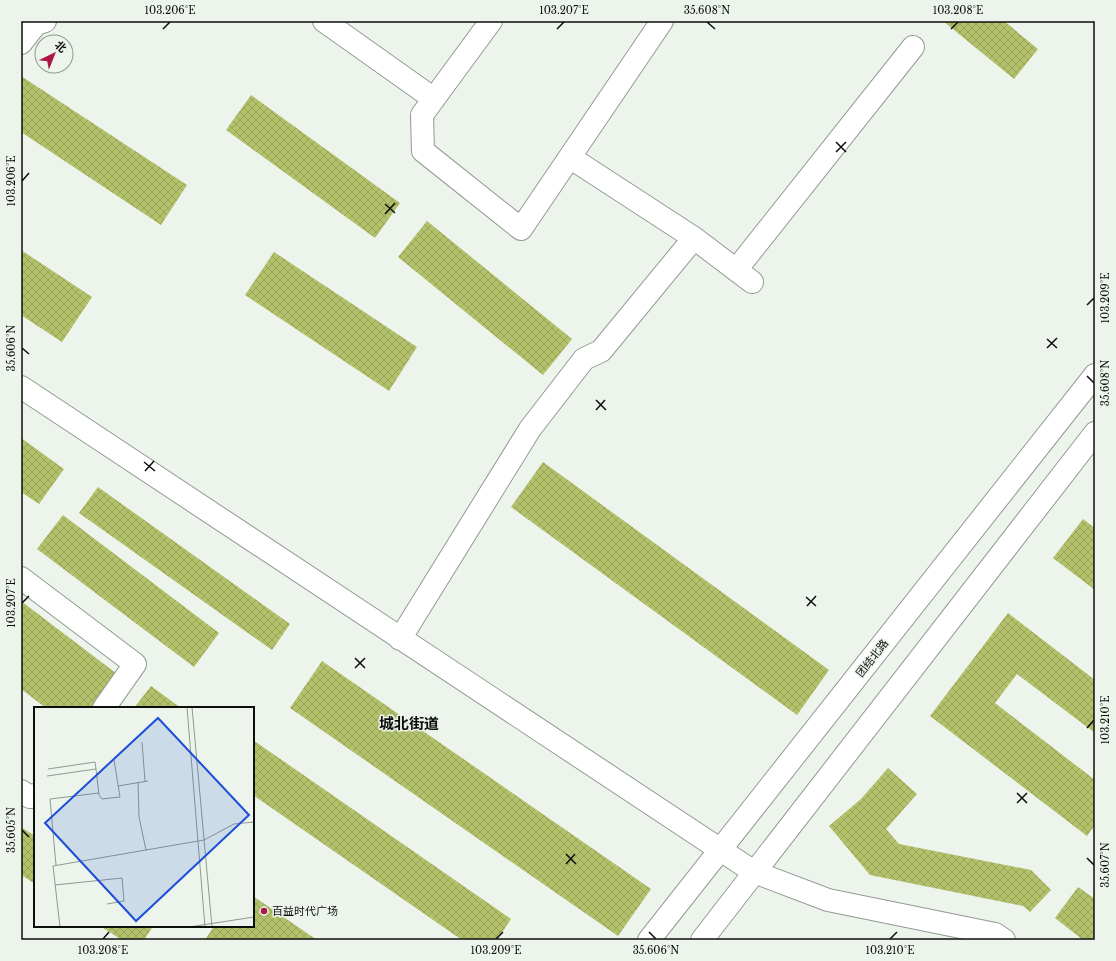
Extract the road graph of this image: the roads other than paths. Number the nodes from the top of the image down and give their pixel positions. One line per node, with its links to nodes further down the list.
1 (45, 21): 5 (street)
2 (324, 21): 7 (street)
3 (491, 21): 7 (street)
4 (662, 21): 8 (street)
5 (21, 43)
6 (913, 47): 9 (street)
7 (434, 99): 8 (street)
8 (571, 158): 9 (street)
9 (694, 238): 14 (street)
10 (1095, 375): 18 (street, 团结北路)
11 (21, 387): 14 (street)
12 (1095, 433): 19 (street)
13 (21, 578): 15 (street)
14 (400, 639): 18 (street)
15 (105, 707)
16 (21, 791): 17 (street)
17 (34, 795)
18 (720, 851): 19 (street); 20 (street, 团结北路)
19 (754, 872): 21 (street); 22 (street)
20 (649, 940)
21 (702, 940)
22 (1004, 940)

